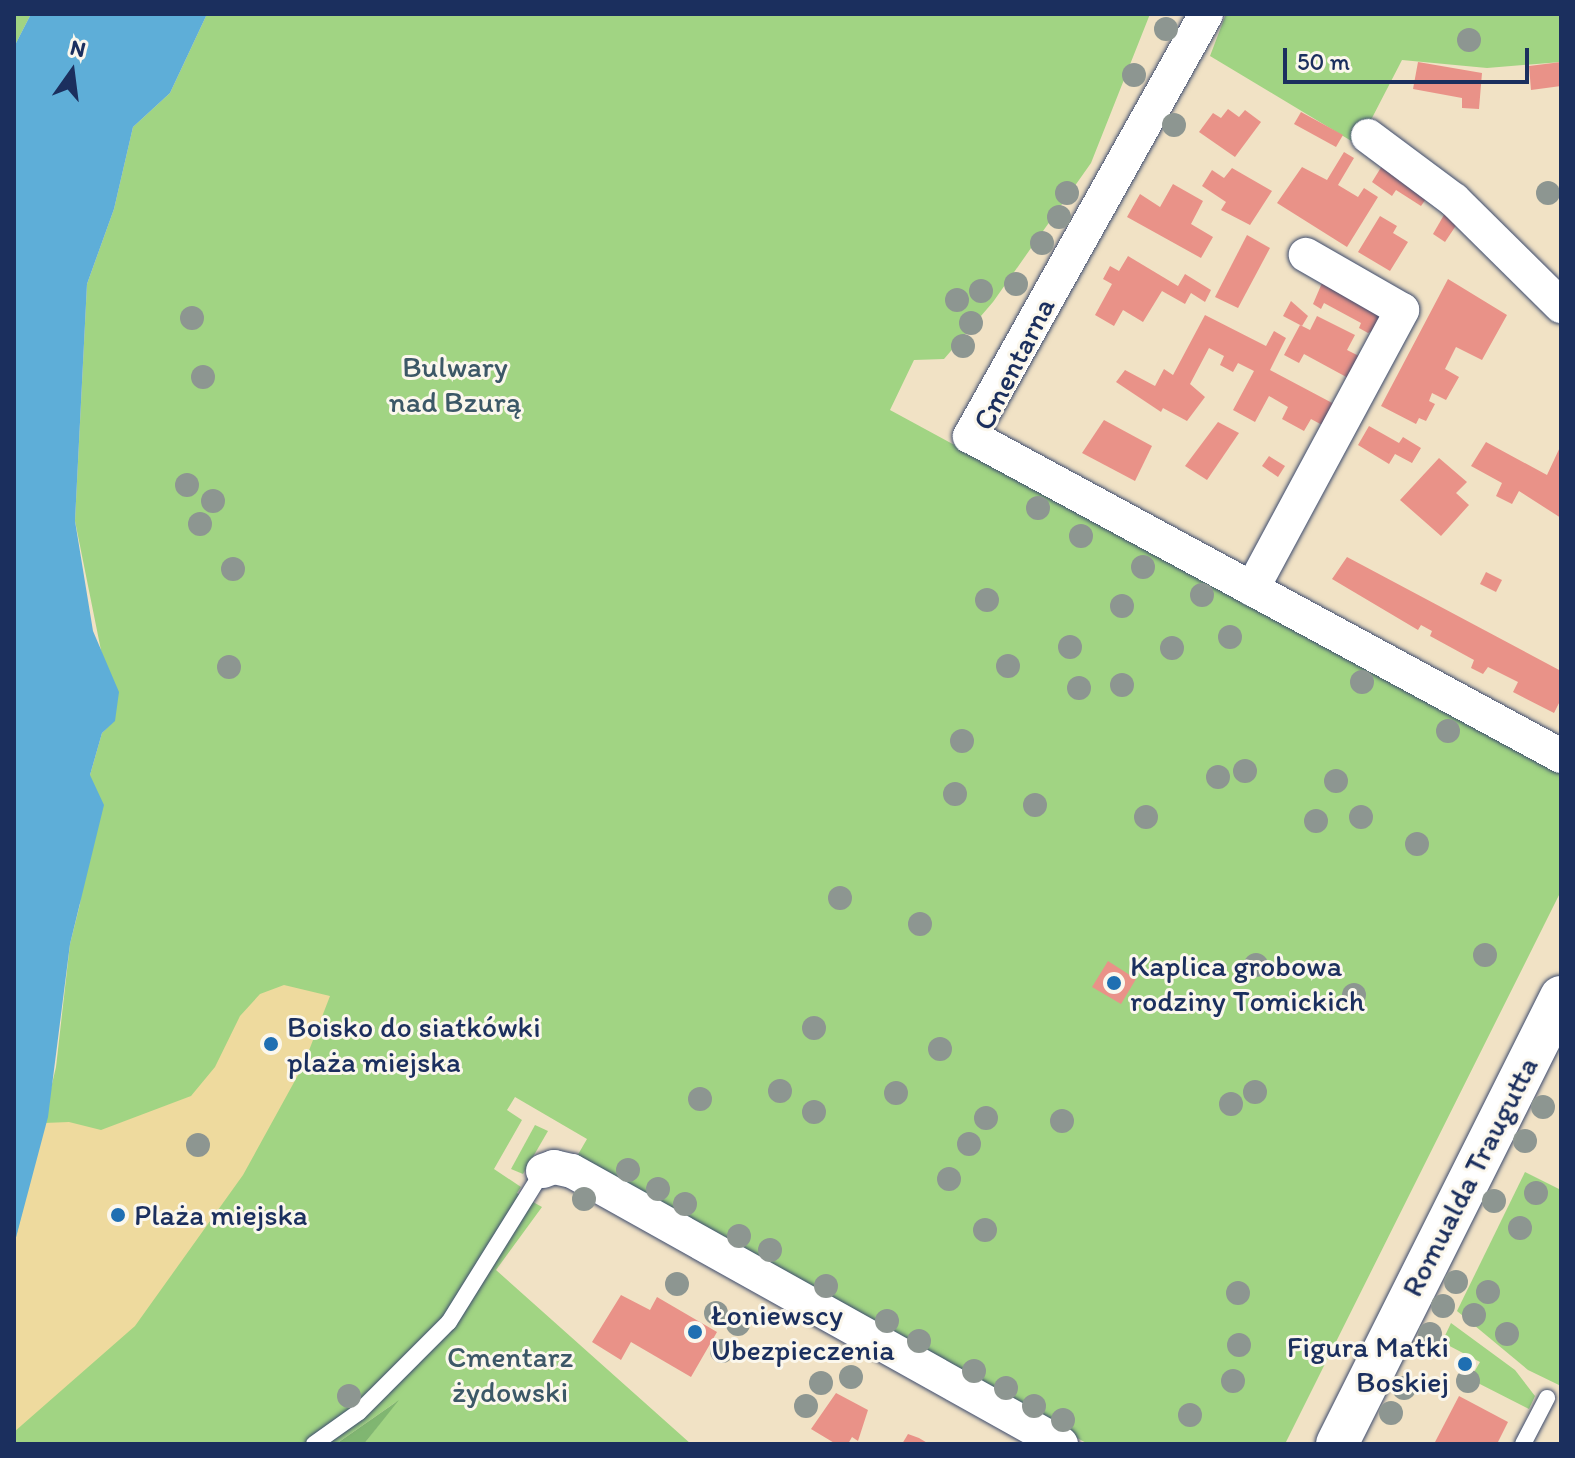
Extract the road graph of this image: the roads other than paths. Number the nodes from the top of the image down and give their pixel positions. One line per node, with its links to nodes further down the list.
1 (1206, 14): 5 (street, Cmentarna)
2 (1368, 136): 4 (street)
3 (1306, 255): 5 (street)
4 (1561, 306)
5 (1252, 589): 6 (street, Cmentarna)
6 (1561, 756)
7 (1561, 997): 12 (street, Romualda Traugutta)
8 (543, 1171): 10 (lane); 11 (street)
9 (1547, 1398): 13 (lane)
10 (314, 1444)
11 (1061, 1444)
12 (1337, 1444)
13 (1523, 1444)

